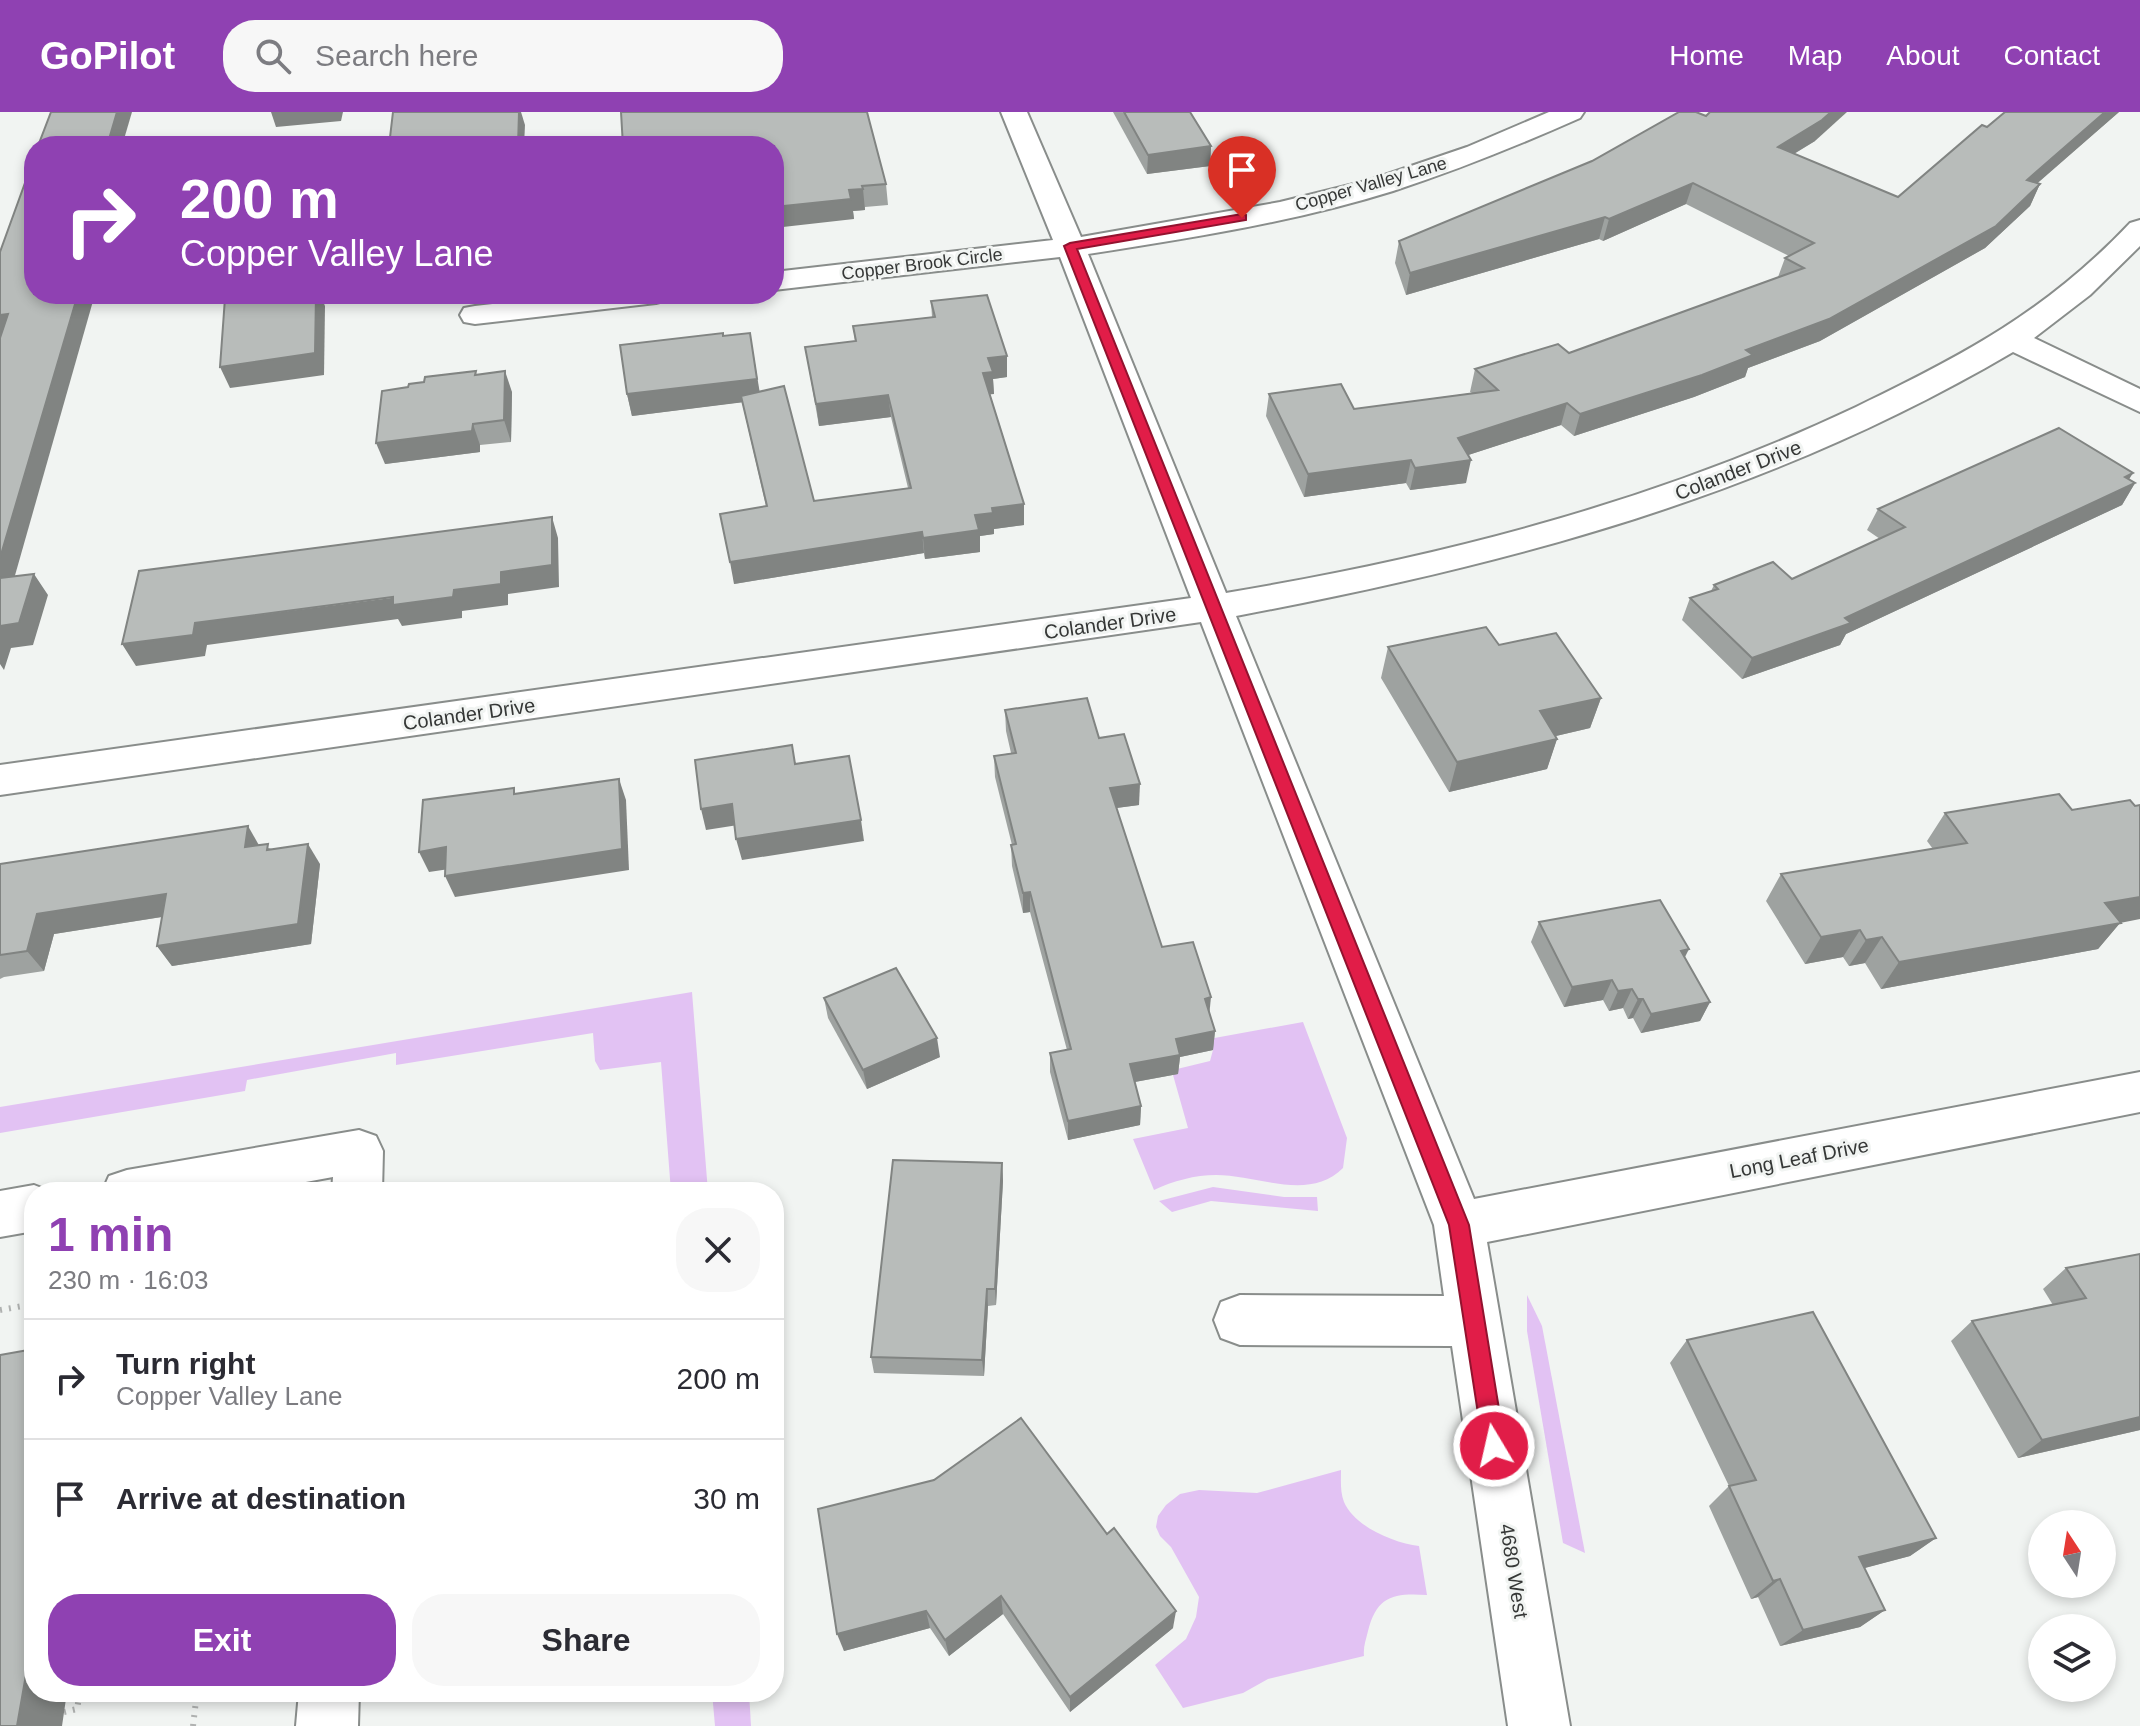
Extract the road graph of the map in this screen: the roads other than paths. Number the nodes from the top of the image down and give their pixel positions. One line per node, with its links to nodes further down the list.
1 (1014, 112): 4 (street, 4680 West)
2 (1571, 112): 4 (street, Copper Valley Lane)
3 (2140, 229): 8 (street, Colander Drive)
4 (1070, 246): 5 (street, Copper Brook Circle); 10 (street, 4680 West)
5 (784, 280)
6 (570, 304): 7 (street)
7 (475, 315)
8 (2011, 339): 9 (street); 10 (street, Colander Drive)
9 (2140, 402)
10 (1212, 609): 11 (street, Colander Drive); 17 (street, 4680 West)
11 (0, 780)
12 (2140, 1092): 17 (street, Long Leaf Drive)
13 (184, 1182): 14 (street)
14 (357, 1182)
15 (24, 1210): 16 (street)
16 (0, 1214)
17 (1459, 1225): 19 (street, 4680 West)
18 (1240, 1320): 19 (street)
19 (1474, 1321): 22 (street, 4680 West)
20 (328, 1702): 21 (street)
21 (327, 1726)
22 (1539, 1726)

